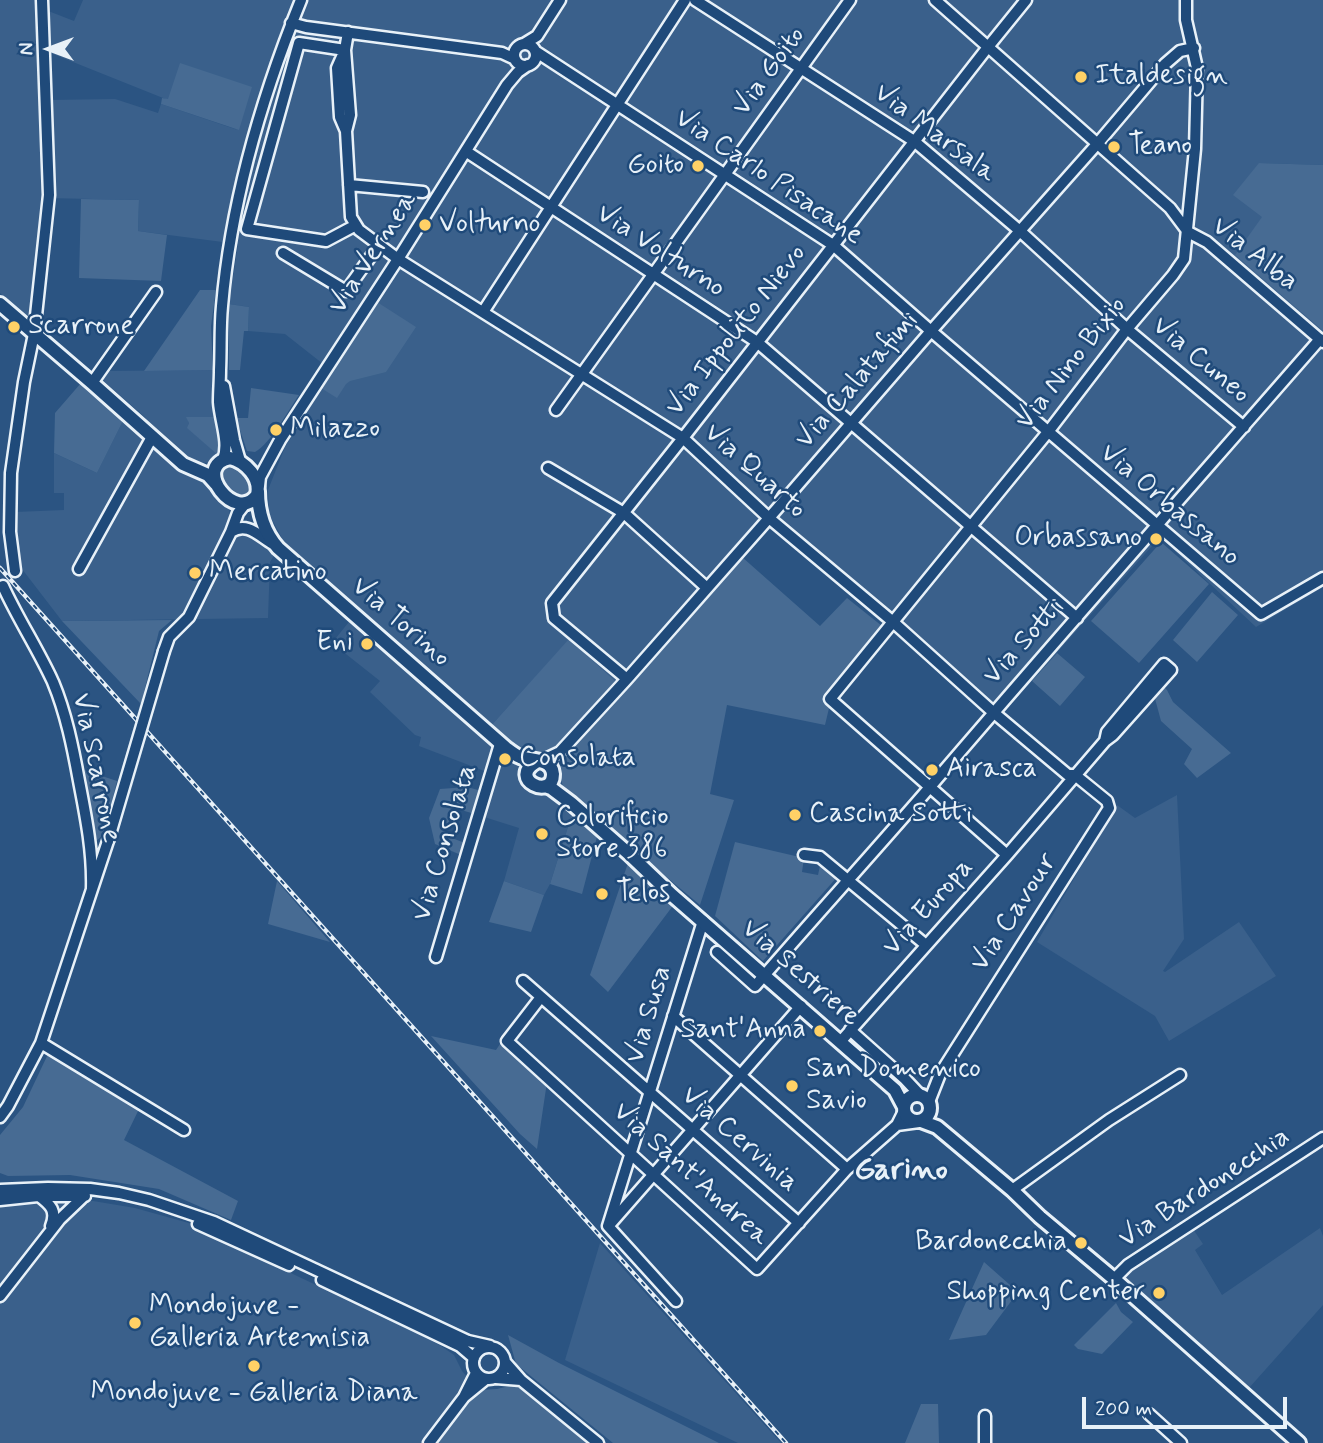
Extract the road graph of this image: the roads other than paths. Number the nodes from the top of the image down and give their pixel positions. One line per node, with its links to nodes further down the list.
1 (42, 0): 41 (street)
2 (300, 0): 10 (street)
3 (560, 0): 12 (street)
4 (684, 0): 20 (street)
5 (695, 0): 18 (street, Via Marsala)
6 (850, 0): 18 (street, Via Goito)
7 (935, 0): 13 (street, Via Alba)
8 (1026, 0): 13 (street, Via Ippolito Nievo)
9 (1186, 0): 14 (street, Via Nino Bixio)
10 (291, 23): 11 (street); 44 (street)
11 (348, 32): 15 (street); 16 (street)
12 (537, 36): 16 (street); 17 (street)
13 (988, 47): 21 (street, Via Ippolito Nievo); 22 (street, Via Alba)
14 (1194, 48): 22 (street, Via Calatafimi); 30 (street, Via Nino Bixio)
15 (345, 50): 25 (street); 28 (street)
16 (518, 53): 17 (street); 17 (street); 19 (street)
17 (533, 56): 19 (street); 20 (street, Via Carlo Pisacane)
18 (801, 68): 21 (street, Via Marsala); 24 (street, Via Goito)
19 (512, 78): 23 (street, Via Vernea)
20 (618, 105): 24 (street, Via Carlo Pisacane); 27 (street)
21 (914, 141): 29 (street, Via Marsala); 32 (street, Via Ippolito Nievo)
22 (1098, 143): 29 (street, Via Calatafimi); 30 (street, Via Alba)
23 (467, 152): 27 (street, Via Volturno); 34 (street, Via Vernea)
24 (725, 174): 32 (street, Via Carlo Pisacane); 35 (street, Via Goito)
25 (349, 186): 26 (street); 28 (street)
26 (423, 192)
27 (550, 207): 35 (street, Via Volturno); 38 (street)
28 (356, 225): 31 (street, Via Quarto)
29 (1020, 231): 39 (street, Via Marsala); 40 (street, Via Calatafimi)
30 (1188, 232): 39 (street, Via Nino Bixio); 42 (street, Via Alba)
31 (379, 245): 33 (street); 34 (street, Via Quarto)
32 (833, 245): 40 (street, Via Carlo Pisacane); 43 (street, Via Ippolito Nievo)
33 (284, 253)
34 (398, 259): 38 (street, Via Quarto); 53 (street, Via Vernea)
35 (653, 275): 43 (street, Via Volturno); 45 (street, Via Goito)
36 (156, 292): 46 (street)
37 (0, 304): 41 (main road)
38 (483, 312): 45 (street, Via Quarto)
39 (1127, 329): 49 (street, Via Cuneo); 50 (street, Via Nino Bixio)
40 (930, 331): 48 (street, Via Calatafimi); 50 (street, Via Carlo Pisacane)
41 (34, 334): 46 (main road); 70 (street)
42 (1322, 340): 49 (street, Via Sotti)
43 (757, 342): 48 (street, Via Volturno); 52 (street, Via Ippolito Nievo)
44 (220, 369): 54 (street); 55 (street)
45 (582, 374): 47 (street, Via Goito); 52 (street, Via Quarto)
46 (92, 383): 51 (main road)
47 (556, 410)
48 (852, 423): 64 (street, Via Calatafimi); 65 (street, Via Volturno)
49 (1244, 428): 66 (street, Via Sotti)
50 (1048, 432): 65 (street, Via Nino Bixio); 66 (street, Via Orbassano)
51 (152, 437): 56 (main road); 69 (street)
52 (683, 438): 62 (street, Via Ippolito Nievo); 64 (street, Via Quarto)
53 (271, 454): 55 (street); 59 (street, Via Vernea)
54 (220, 462): 55 (main road); 56 (main road); 58 (main road)
55 (242, 463): 59 (main road)
56 (195, 468): 58 (main road)
57 (548, 468): 62 (street)
58 (216, 484): 60 (main road)
59 (259, 489): 61 (main road); 63 (main road)
60 (231, 499): 61 (main road); 67 (street)
61 (246, 504): 63 (main road); 67 (street, Via Scarrone)
62 (624, 513): 73 (street); 76 (street, Via Ippolito Nievo)
63 (261, 517): 68 (main road, Via Torino)
64 (769, 518): 73 (street, Via Calatafimi); 75 (street, Via Quarto)
65 (971, 526): 74 (street, Via Volturno); 75 (street, Via Nino Bixio)
66 (1158, 526): 71 (street, Via Orbassano); 74 (street, Via Sotti)
67 (232, 527): 68 (street); 87 (street, Via Scarrone, bridge)
68 (275, 545): 79 (main road, Via Torino)
69 (79, 569)
70 (15, 571)
71 (1323, 578)
72 (4, 586): 88 (street, Via Scarrone)
73 (707, 588): 76 (street, Via Calatafimi)
74 (1077, 618): 77 (street, Via Sotti)
75 (892, 621): 77 (street, Via Quarto); 86 (street, Via Nino Bixio)
76 (627, 679): 80 (street, Via Calatafimi)
77 (993, 712): 84 (street, Via Quarto); 86 (street, Via Sotti)
78 (1105, 741): 78 (street, Via Europa); 84 (street, Via Europa)
79 (500, 744): 81 (main road, Via Torino); 97 (street, Via Consolata)
80 (559, 752): 82 (street, Via Calatafimi); 85 (street, Via Calatafimi)
81 (518, 756): 82 (main road, Via Torino); 83 (main road, Via Torino)
82 (539, 761): 83 (main road); 85 (main road, Via Torino)
83 (527, 774): 85 (main road, Via Torino)
84 (1075, 775): 90 (street, Via Europa); 110 (street, Via Cavour)
85 (550, 778): 93 (main road, Via Torino)
86 (930, 787): 90 (street); 91 (street, Via Sotti)
87 (107, 843): 88 (street); 92 (street, Via Scarrone)
88 (90, 844): 92 (street, Via Scarrone)
89 (803, 855): 91 (street)
90 (1007, 855): 95 (street, Via Europa)
91 (849, 879): 95 (street); 98 (street, Via Sotti)
92 (92, 889): 105 (street, Via Scarrone)
93 (672, 895): 94 (main road, Via Sestriere)
94 (703, 921): 98 (main road, Via Sestriere); 102 (street, Via Susa)
95 (926, 945): 103 (street, Via Europa)
96 (717, 952): 98 (street)
97 (436, 957)
98 (765, 975): 101 (main road, Via Sestriere)
99 (523, 981): 100 (street, Via Cervinia)
100 (541, 997): 109 (street, Via Cervinia); 119 (street, Via Sant'Andrea)
101 (801, 1006): 104 (main road, Via Sestriere); 106 (street)
102 (673, 1016): 106 (street); 109 (street, Via Susa)
103 (850, 1030): 104 (street, Via Europa); 110 (street, Via Sestriere)
104 (841, 1041): 108 (main road, Via Sestriere)
105 (41, 1043): 112 (street, Via Scarrone); 116 (street)
106 (740, 1075): 117 (street); 120 (street)
107 (1180, 1075): 123 (street)
108 (895, 1090): 110 (main road); 111 (main road)
109 (649, 1092): 117 (street, Via Cervinia); 119 (street, Via Susa)
110 (923, 1100): 111 (main road); 113 (main road); 115 (main road)
111 (904, 1109): 113 (main road); 114 (street)
112 (0, 1117)
113 (920, 1121): 114 (street); 115 (main road)
114 (898, 1125): 120 (street, Via Sant'Andrea)
115 (937, 1127): 123 (main road)
116 (184, 1130)
117 (692, 1130): 121 (street); 127 (street, Via Cervinia)
118 (1323, 1138): 130 (street, Via Bardonecchia)
119 (631, 1153): 121 (street, Via Sant'Andrea); 128 (street, Via Susa)
120 (847, 1169): 127 (street, Via Sant'Andrea)
121 (654, 1174): 127 (street, Via Sant'Andrea); 128 (street)
122 (0, 1190): 133 (street)
123 (1012, 1190): 130 (main road)
124 (38, 1196): 125 (street); 126 (street); 129 (street)
125 (84, 1196): 129 (street); 134 (street)
126 (0, 1200)
127 (799, 1223)
128 (608, 1226): 132 (street)
129 (48, 1234): 131 (street)
130 (1114, 1279): 146 (main road)
131 (0, 1296)
132 (676, 1301)
133 (490, 1346): 134 (street); 135 (street)
134 (474, 1357): 136 (street)
135 (506, 1363): 137 (street); 138 (street)
136 (476, 1373): 137 (street); 139 (street)
137 (491, 1378): 138 (street); 139 (street)
138 (521, 1380): 143 (street)
139 (464, 1397): 142 (street)
140 (1149, 1414): 145 (street)
141 (985, 1416): 144 (street)
142 (429, 1443)
143 (598, 1443)
144 (985, 1443)
145 (1181, 1443)
146 (1299, 1443)

